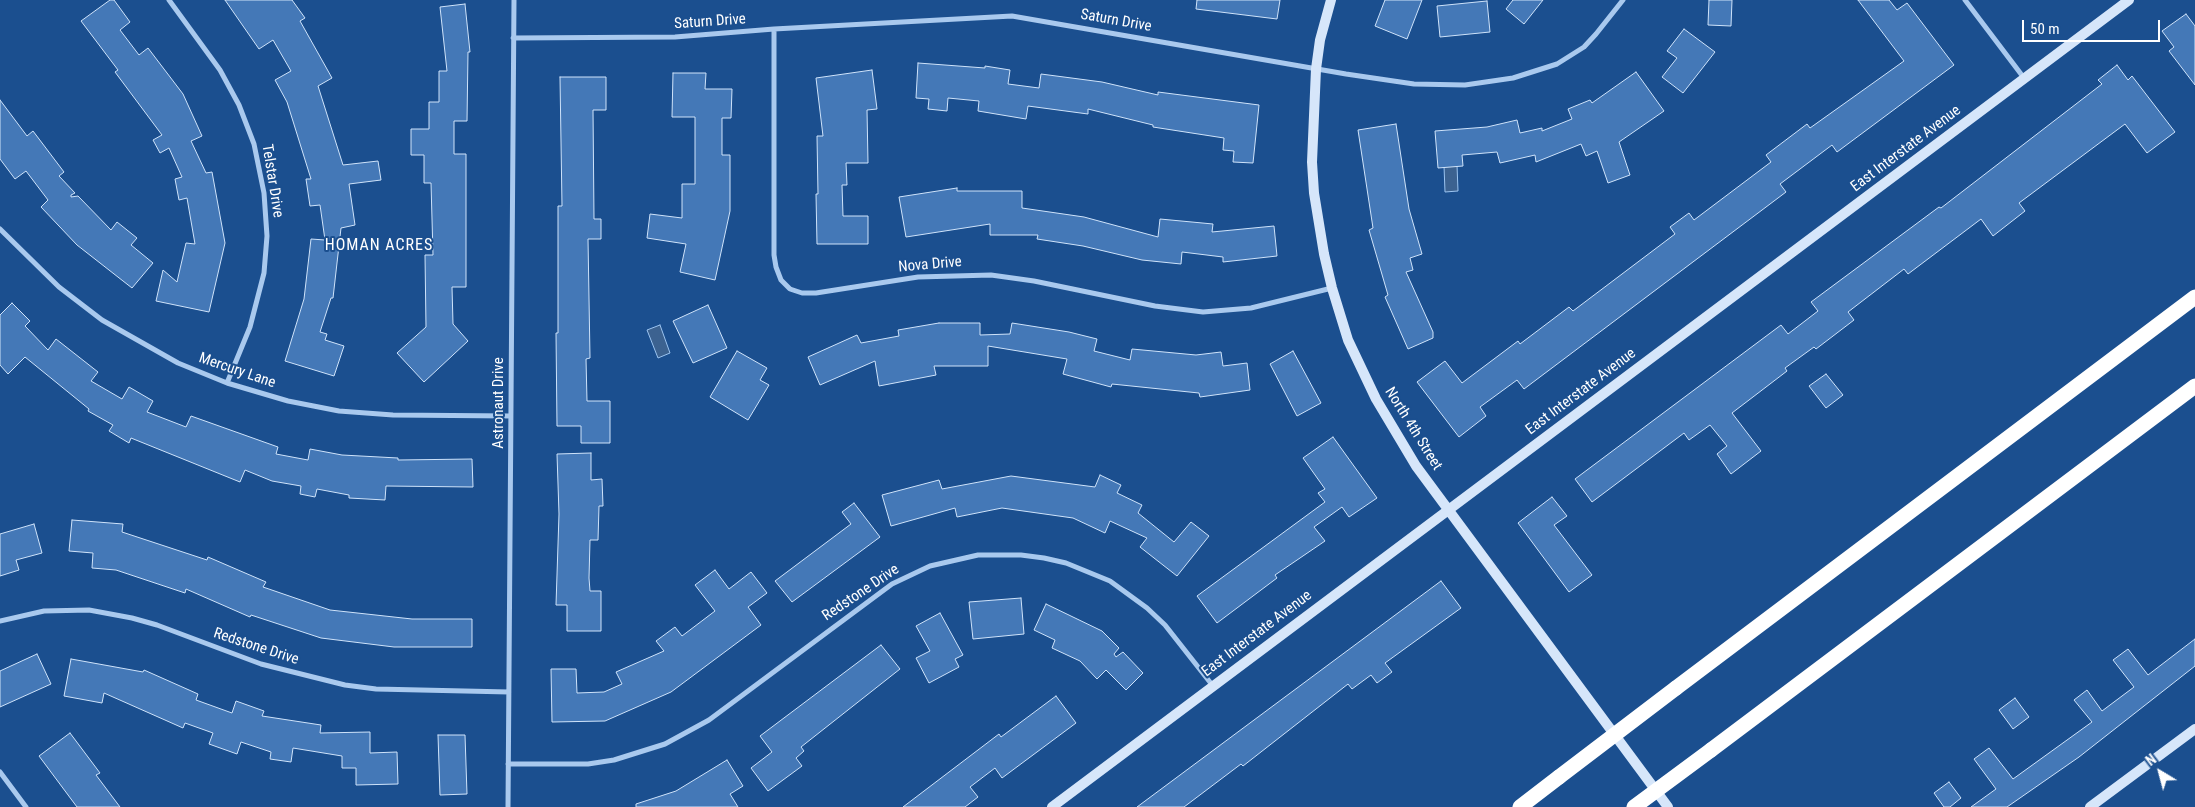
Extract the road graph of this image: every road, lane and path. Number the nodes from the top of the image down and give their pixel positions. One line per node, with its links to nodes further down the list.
1 (168, 0): 14 (street, Telstar Drive)
2 (514, 0): 8 (street, Astronaut Drive)
3 (1331, 0): 9 (street, North 4th Street)
4 (1623, 0): 9 (street, Saturn Drive)
5 (1965, 0): 10 (street)
6 (2129, 0): 10 (street, East Interstate Avenue)
7 (774, 29): 8 (street, Saturn Drive); 9 (street, Saturn Drive); 12 (street, Nova Drive)
8 (514, 38): 16 (street, Astronaut Drive)
9 (1316, 69): 12 (street, North 4th Street)
10 (2024, 79): 17 (street, East Interstate Avenue)
11 (0, 229): 14 (street, Mercury Lane)
12 (1332, 288): 17 (street, North 4th Street)
13 (2195, 297): 27 (highway, bridge)
14 (227, 384): 16 (street, Mercury Lane)
15 (2195, 386): 28 (highway, bridge)
16 (511, 416): 20 (street, Astronaut Drive)
17 (1448, 510): 19 (street, East Interstate Avenue); 29 (street, North 4th Street)
18 (0, 621): 20 (street, Redstone Drive)
19 (1213, 686): 22 (street, Redstone Drive); 26 (street, East Interstate Avenue)
20 (509, 692): 22 (street, Astronaut Drive)
21 (2194, 732): 30 (street)
22 (508, 764): 25 (street, Astronaut Drive)
23 (0, 772): 24 (street)
24 (26, 807)
25 (508, 807)
26 (1052, 807)
27 (1520, 807)
28 (1634, 807)
29 (1668, 807)
30 (2090, 807)

